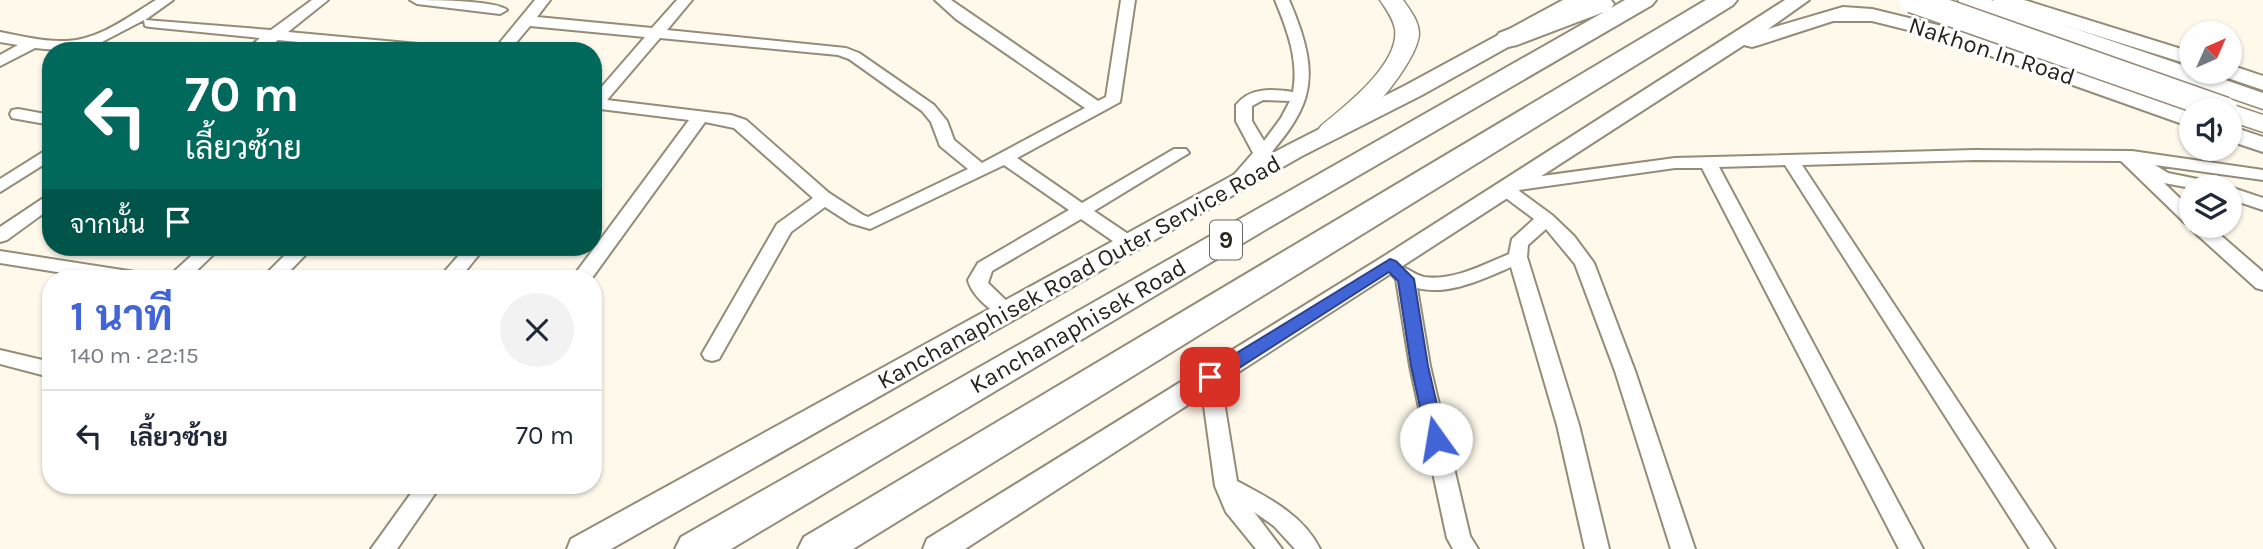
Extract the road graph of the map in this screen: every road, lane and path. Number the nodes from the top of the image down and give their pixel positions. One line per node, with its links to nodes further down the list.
1 (166, 0): 29 (street)
2 (321, 0): 24 (street)
3 (417, 0): 19 (street)
4 (543, 0): 20 (street)
5 (685, 0): 22 (street)
6 (942, 0): 44 (street)
7 (1128, 0): 44 (street)
8 (1282, 0): 39 (street)
9 (1391, 0): 51 (main road)
10 (1578, 0): 27 (main road, Kanchanaphisek Road Outer Service Road)
11 (1612, 0): 27 (highway)
12 (1643, 0): 100 (highway, Kanchanaphisek Road / 9)
13 (1724, 0): 94 (highway, 9)
14 (1799, 0): 35 (main road)
15 (1913, 0): 23 (main road); 41 (main road, bridge)
16 (1969, 0): 42 (main road)
17 (2003, 0): 25 (main road)
18 (2037, 0): 25 (main road)
19 (500, 10)
20 (528, 21): 22 (street); 32 (street)
21 (150, 23): 24 (street)
22 (658, 33): 40 (street); 61 (street)
23 (1947, 33): 35 (main road, Nakhon In Road); 46 (main road, Nakhon In Road)
24 (275, 34): 30 (street); 31 (street)
25 (2124, 36): 34 (main road)
26 (0, 37): 28 (street)
27 (1508, 39): 51 (main road, Kanchanaphisek Road Outer Service Road)
28 (34, 42): 33 (street); 36 (street)
29 (85, 42)
30 (265, 42)
31 (353, 42)
32 (509, 42)
33 (42, 43)
34 (2179, 54)
35 (1710, 56): 66 (main road)
36 (0, 61)
37 (2242, 75): 38 (main road)
38 (2263, 83)
39 (1300, 97): 54 (street); 54 (street)
40 (602, 98)
41 (2190, 98)
42 (2263, 101)
43 (602, 107): 48 (street)
44 (1098, 109): 58 (street)
45 (18, 114): 49 (street)
46 (2179, 116)
47 (2242, 116): 50 (main road)
48 (700, 117): 68 (street); 77 (street)
49 (42, 119)
50 (2263, 124)
51 (1330, 132): 64 (main road, Kanchanaphisek Road Outer Service Road)
52 (2242, 137): 53 (main road)
53 (2263, 145)
54 (1261, 152): 64 (street)
55 (1180, 153): 72 (street)
56 (2129, 156): 59 (street); 62 (street); 63 (street); 71 (street)
57 (42, 158): 65 (street)
58 (1005, 158): 61 (street); 72 (street)
59 (1790, 159): 60 (street); 109 (street)
60 (1708, 163): 66 (street); 108 (street)
61 (980, 170): 68 (street)
62 (2263, 174)
63 (2179, 180)
64 (1236, 184): 76 (main road, Kanchanaphisek Road Outer Service Road)
65 (1, 186)
66 (1509, 187): 73 (street); 87 (main road)
67 (2242, 197): 69 (street)
68 (825, 198): 90 (street)
69 (2263, 204)
70 (42, 206): 74 (street)
71 (2179, 207)
72 (1079, 210): 76 (street); 89 (street)
73 (1546, 219): 82 (street); 107 (street)
74 (0, 236)
75 (2212, 238): 88 (street)
76 (1130, 244): 89 (main road, Kanchanaphisek Road Outer Service Road)
77 (602, 251)
78 (202, 256): 84 (street)
79 (295, 256): 85 (street)
80 (468, 256): 86 (street)
81 (0, 257): 83 (street)
82 (1518, 257): 87 (street); 106 (street)
83 (84, 270)
84 (186, 270)
85 (280, 270)
86 (456, 270)
87 (1398, 272): 93 (main road); 105 (street)
88 (2263, 283)
89 (1009, 313): 99 (main road, Kanchanaphisek Road Outer Service Road)
90 (712, 354)
91 (0, 356): 92 (street)
92 (42, 367)
93 (1210, 377): 95 (street); 96 (main road)
94 (980, 451): 101 (highway, 9)
95 (1226, 486): 103 (street); 104 (street)
96 (1028, 492): 102 (main road)
97 (423, 494): 98 (street)
98 (383, 549)
99 (583, 549)
100 (696, 549)
101 (818, 549)
102 (939, 549)
103 (1270, 549)
104 (1308, 549)
105 (1466, 549)
106 (1597, 549)
107 (1684, 549)
108 (1912, 549)
109 (2043, 549)

